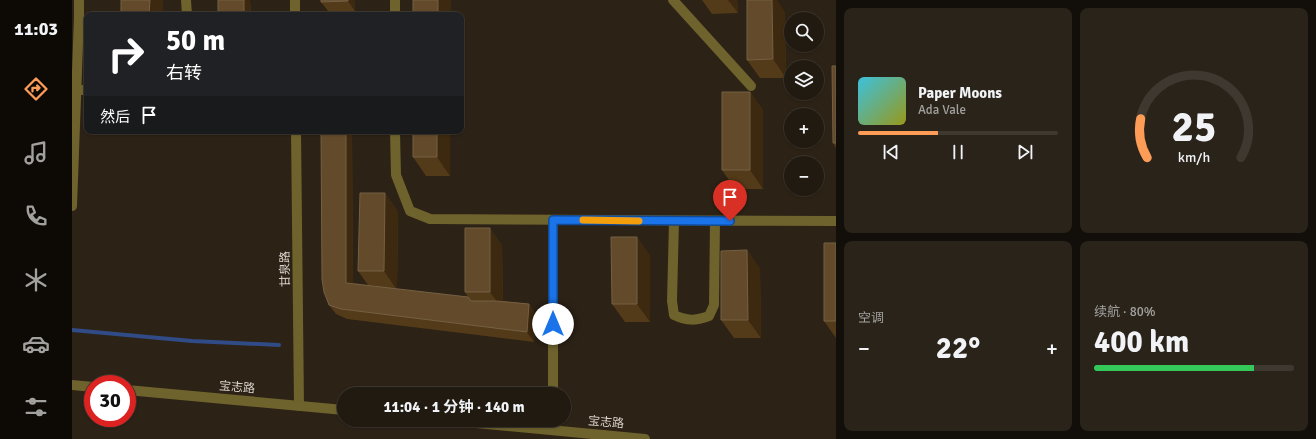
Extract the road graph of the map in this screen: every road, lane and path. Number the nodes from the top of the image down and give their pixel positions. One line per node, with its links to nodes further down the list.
1 (79, 0): 10 (street)
2 (186, 0): 6 (street)
3 (295, 0): 7 (street)
4 (395, 0): 8 (street)
5 (674, 0): 9 (street)
6 (187, 12)
7 (295, 12)
8 (395, 12)
9 (751, 86)
10 (76, 90): 11 (street); 14 (street)
11 (84, 90)
12 (296, 134): 24 (street, 甘泉路)
13 (395, 134): 16 (street)
14 (73, 142): 15 (street)
15 (72, 206)
16 (553, 220): 17 (street); 22 (street)
17 (674, 221): 18 (street); 18 (street)
18 (714, 221): 19 (street)
19 (836, 221)
20 (72, 385): 21 (street)
21 (84, 386)
22 (552, 387)
23 (136, 391): 24 (street, 宝志路)
24 (299, 406): 25 (street, 宝志路)
25 (337, 409)
26 (565, 427): 27 (street, 宝志路)
27 (646, 439)

